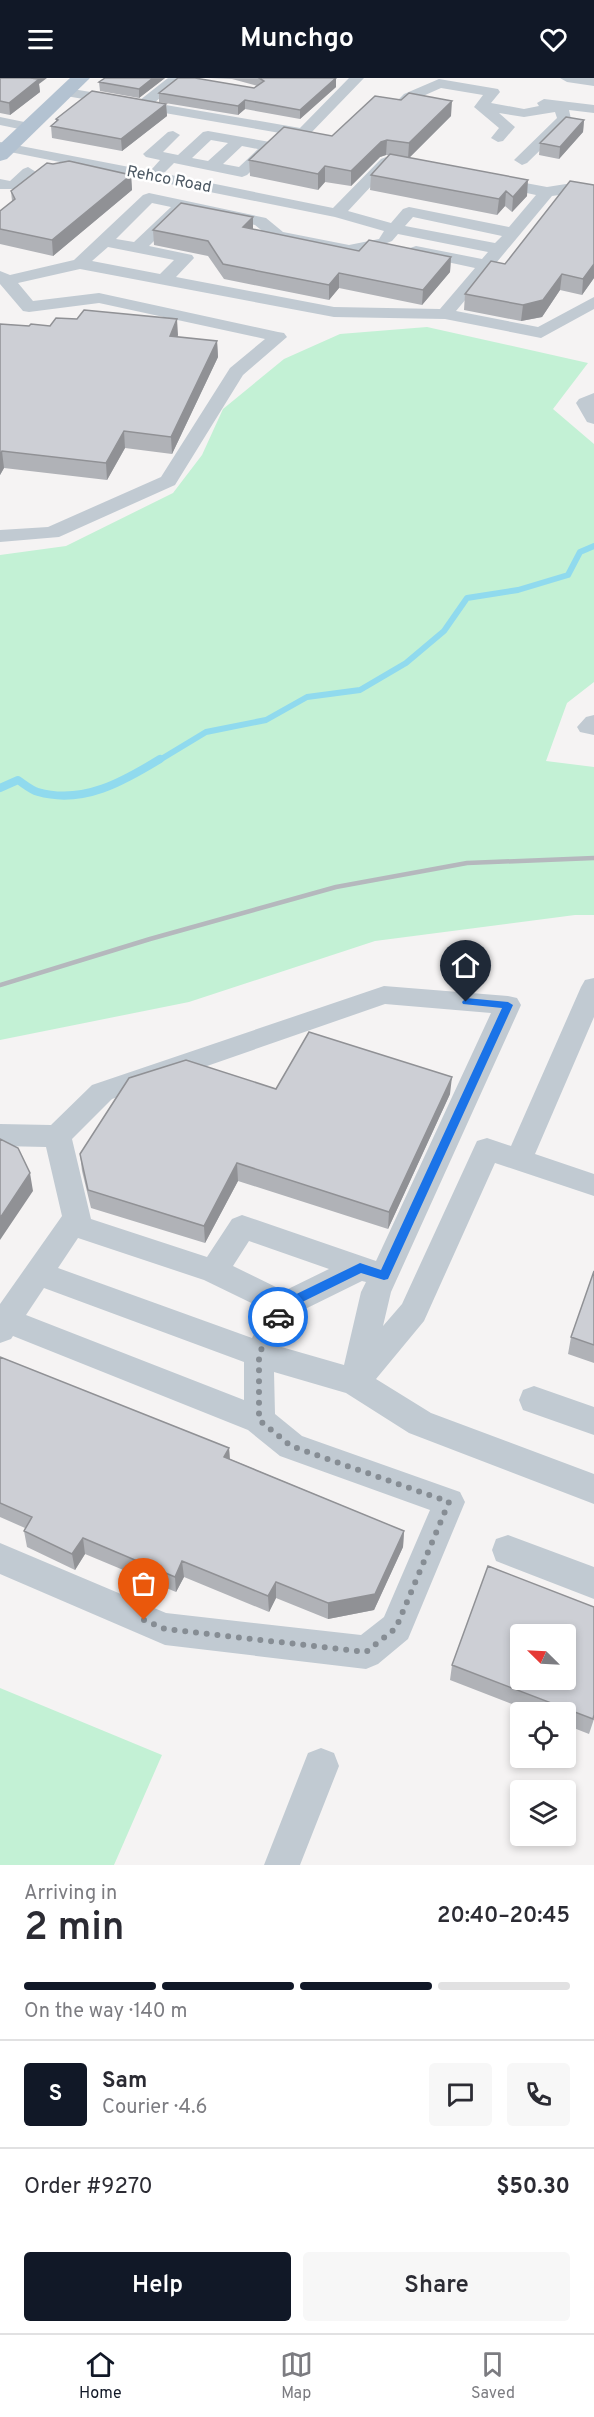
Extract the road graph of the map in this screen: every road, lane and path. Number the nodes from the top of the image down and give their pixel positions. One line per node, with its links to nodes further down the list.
1 (81, 78): 6 (main road)
2 (177, 78): 8 (street)
3 (357, 78): 8 (street)
4 (567, 78): 5 (street)
5 (594, 82)
6 (66, 92): 8 (street); 14 (main road)
7 (493, 92): 9 (street); 10 (street); 11 (street)
8 (143, 105)
9 (481, 106): 10 (street); 16 (street)
10 (561, 107): 12 (street); 20 (street)
11 (396, 109)
12 (594, 109)
13 (0, 121): 14 (street)
14 (29, 127): 18 (main road)
15 (173, 135): 19 (street)
16 (498, 138)
17 (238, 141): 19 (street); 21 (street); 21 (street)
18 (3, 150): 24 (street, Rehco Road)
19 (181, 160): 21 (street); 24 (street); 26 (street)
20 (522, 160)
21 (211, 166)
22 (409, 166): 33 (street)
23 (28, 172): 27 (street)
24 (150, 177): 26 (street, Rehco Road)
25 (478, 179): 28 (street)
26 (169, 181): 30 (street); 33 (street, Rehco Road)
27 (7, 185): 31 (street)
28 (547, 192): 29 (street); 35 (street)
29 (594, 194)
30 (150, 198): 32 (street); 36 (street)
31 (0, 201)
32 (182, 205): 37 (street); 38 (street)
33 (337, 213): 34 (street, Rehco Road)
34 (394, 229): 35 (street); 37 (street); 39 (street, Rehco Road)
35 (513, 233): 39 (street)
36 (104, 241): 38 (street); 40 (street)
37 (380, 244): 41 (street)
38 (137, 248): 43 (street)
39 (499, 249): 41 (street)
40 (80, 264): 42 (street); 43 (street)
41 (486, 265): 45 (street)
42 (3, 279): 48 (street)
43 (164, 280): 45 (street)
44 (594, 302): 45 (street)
45 (445, 314)
46 (594, 398): 47 (street)
47 (594, 418)
48 (0, 536)
49 (594, 722): 50 (street)
50 (594, 728)
51 (594, 987): 52 (street)
52 (585, 1034): 55 (street)
53 (0, 1135): 54 (street)
54 (57, 1136): 57 (street); 59 (street)
55 (519, 1160): 56 (street); 64 (street)
56 (594, 1185)
57 (73, 1225): 58 (street); 60 (street)
58 (214, 1271): 59 (street); 61 (street)
59 (372, 1272): 61 (street); 64 (street)
60 (38, 1273): 62 (street); 63 (street)
61 (284, 1305): 63 (street)
62 (3, 1325): 66 (street)
63 (259, 1354): 64 (street); 66 (street)
64 (355, 1382): 68 (street)
65 (534, 1400): 67 (street)
66 (259, 1420): 70 (street)
67 (594, 1421)
68 (594, 1489)
69 (508, 1550): 71 (street)
70 (0, 1558)
71 (594, 1583)
72 (321, 1766): 73 (street)
73 (282, 1865)

